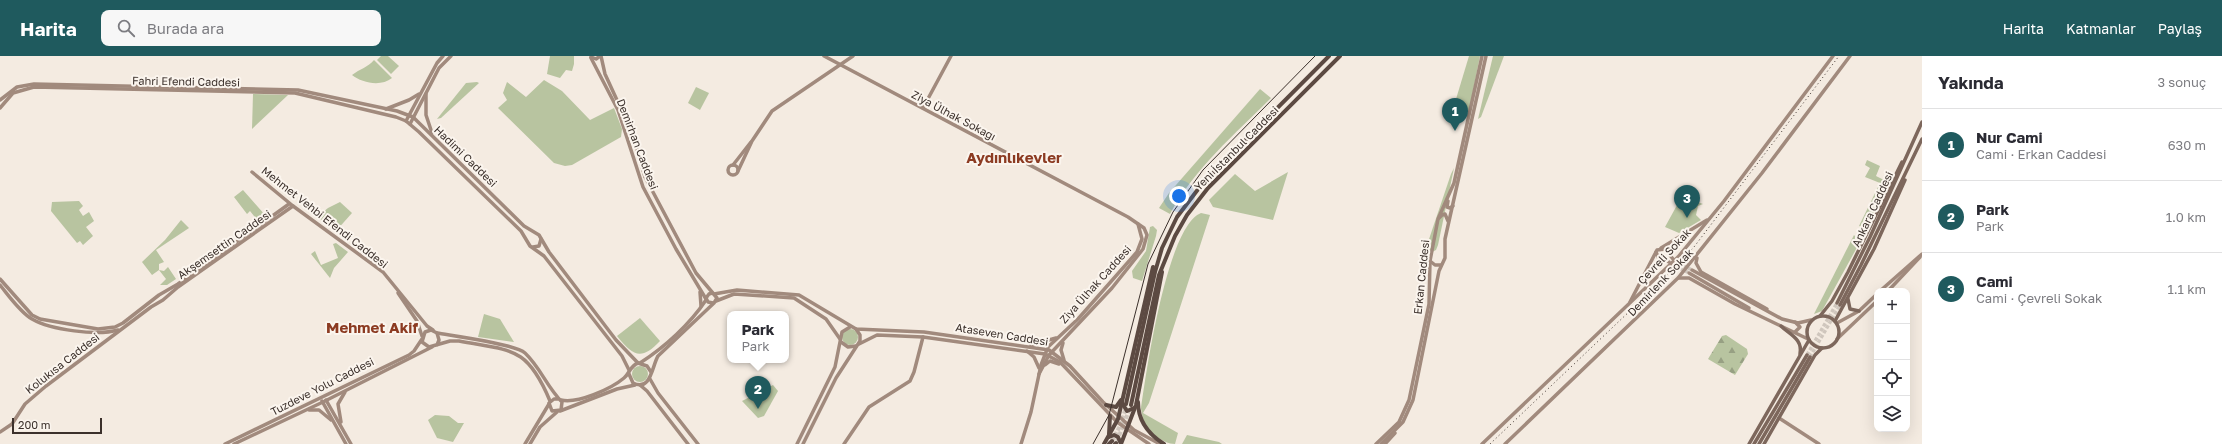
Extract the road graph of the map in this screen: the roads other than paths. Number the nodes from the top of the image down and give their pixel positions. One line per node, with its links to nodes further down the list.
1 (442, 56): 16 (main road)
2 (451, 56): 15 (main road)
3 (601, 56): 13 (main road); 60 (main road, Demirhan Caddesi)
4 (824, 56): 14 (main road, Ziya Ülhak Sokağı)
5 (853, 56): 14 (main road)
6 (951, 56): 19 (main road)
7 (1329, 56): 49 (highway, Yeni İstanbul Caddesi)
8 (1340, 56): 52 (highway, Yeni İstanbul Caddesi)
9 (1482, 56): 34 (main road, Erkan Caddesi)
10 (1486, 56): 36 (main road, Erkan Caddesi)
11 (1833, 56): 37 (main road, Çevreli Sokak)
12 (1850, 56): 48 (main road, Demirlenk Sokak)
13 (590, 57): 59 (main road, Demirhan Caddesi)
14 (841, 65): 19 (main road, Ziya Ülhak Sokağı); 28 (main road)
15 (427, 90): 22 (main road); 26 (main road)
16 (420, 94): 20 (main road); 22 (main road)
17 (0, 100): 21 (main road, Fahri Efendi Caddesi)
18 (0, 108): 21 (main road, Fahri Efendi Caddesi)
19 (923, 108): 39 (main road, Ziya Ülhak Sokağı)
20 (385, 109): 21 (main road, Hadimi Caddesi); 22 (main road, Hadimi Caddesi)
21 (376, 110): 23 (main road, Hadimi Caddesi)
22 (411, 116): 23 (main road); 25 (main road); 26 (main road, Hadimi Caddesi)
23 (406, 121): 25 (main road, Hadimi Caddesi)
24 (1922, 122): 29 (main road, Ankara Caddesi)
25 (410, 124): 43 (main road, Hadimi Caddesi)
26 (433, 136): 40 (main road, Hadimi Caddesi)
27 (1922, 139): 33 (main road, Ankara Caddesi)
28 (752, 141): 30 (main road); 31 (main road)
29 (1907, 155): 33 (main road, Ankara Caddesi); 71 (main road)
30 (733, 165): 31 (main road); 31 (main road)
31 (738, 171)
32 (252, 172): 35 (main road, Mehmet Vehbi Efendi Caddesi)
33 (1906, 173): 62 (main road)
34 (1454, 183): 36 (main road); 38 (main road, Erkan Caddesi)
35 (291, 205): 56 (main road, Mehmet Vehbi Efendi Caddesi); 77 (main road, Akşemsettin Caddesi); 77 (main road, Akşemsettin Caddesi)
36 (1453, 206): 41 (main road, Erkan Caddesi)
37 (1714, 215): 45 (main road); 67 (main road, Çevreli Sokak)
38 (1438, 219): 41 (main road); 50 (main road, Erkan Caddesi)
39 (1138, 224): 47 (main road, Ziya Ülhak Caddesi)
40 (535, 233): 42 (main road); 43 (main road)
41 (1445, 239): 51 (main road, Erkan Caddesi)
42 (541, 240): 44 (main road); 104 (main road)
43 (528, 242): 44 (main road)
44 (532, 247): 108 (main road)
45 (1661, 248): 46 (main road, Demirlenk Sokak); 46 (main road, Demirlenk Sokak)
46 (1656, 251): 67 (main road)
47 (1139, 252): 84 (main road, Ziya Ülhak Caddesi); 91 (main road, Ziya Ülhak Caddesi)
48 (1697, 257): 53 (main road, Demirlenk Sokak); 70 (main road)
49 (1158, 258): 116 (highway); 121 (highway, Yeni İstanbul Caddesi)
50 (1430, 261): 51 (main road); 150 (main road, Erkan Caddesi)
51 (1441, 265): 129 (main road, Erkan Caddesi)
52 (1162, 269): 113 (highway); 121 (highway, Yeni İstanbul Caddesi)
53 (1678, 278): 69 (main road); 154 (main road, Demirlenk Sokak)
54 (0, 279): 77 (main road)
55 (0, 285): 77 (main road)
56 (394, 285): 81 (main road, Mehmet Vehbi Efendi Caddesi); 85 (main road)
57 (1883, 288): 58 (main road)
58 (1891, 288)
59 (700, 289): 63 (main road, Demirhan Caddesi); 66 (main road)
60 (713, 294): 63 (main road); 64 (main road); 79 (main road)
61 (1874, 297): 68 (main road)
62 (1848, 298): 68 (main road); 75 (main road)
63 (706, 299): 64 (main road); 66 (main road)
64 (714, 302): 90 (main road); 109 (main road)
65 (1874, 304): 76 (main road)
66 (700, 308): 104 (main road)
67 (1626, 308): 153 (main road, Çevreli Sokak)
68 (1859, 311): 72 (main road)
69 (1759, 314): 70 (main road, Demirlenk Sokak); 78 (main road)
70 (1774, 315): 74 (main road, Demirlenk Sokak)
71 (1820, 316): 73 (main road); 75 (main road)
72 (1848, 318): 75 (main road); 76 (main road)
73 (1811, 320): 74 (main road, Demirlenk Sokak); 88 (main road)
74 (1796, 322): 82 (main road)
75 (1836, 322): 89 (main road)
76 (1851, 325): 89 (main road)
77 (122, 326): 132 (main road, Kolukısa Caddesi)
78 (1781, 326): 82 (main road); 102 (main road)
79 (850, 327): 80 (main road); 90 (main road)
80 (856, 329): 94 (main road); 95 (main road, Ataseven Caddesi)
81 (433, 330): 83 (main road); 85 (main road)
82 (1795, 332): 88 (main road)
83 (437, 333): 93 (main road); 117 (main road)
84 (1060, 336): 87 (main road, Ziya Ülhak Caddesi); 95 (main road)
85 (422, 337): 96 (main road); 115 (main road, Tuzdeve Yolu Caddesi)
86 (923, 337): 94 (main road, Ataseven Caddesi); 99 (main road, Ataseven Caddesi); 144 (main road)
87 (1056, 339): 92 (main road); 98 (main road, Ziya Ülhak Caddesi)
88 (1808, 339): 97 (main road); 102 (main road)
89 (1837, 339): 97 (main road)
90 (841, 340): 94 (main road); 142 (main road)
91 (1065, 340): 92 (main road, Ziya Ülhak Caddesi); 103 (main road)
92 (1061, 343): 100 (main road, Ziya Ülhak Caddesi)
93 (437, 345): 96 (main road); 119 (main road)
94 (858, 345): 143 (main road)
95 (1026, 346): 98 (main road, Ataseven Caddesi)
96 (432, 347): 114 (main road, Tuzdeve Yolu Caddesi)
97 (1822, 348): 126 (main road)
98 (1047, 349): 100 (main road, Ataseven Caddesi); 101 (main road, Ziya Ülhak Caddesi)
99 (1024, 350): 101 (main road, Ataseven Caddesi); 107 (main road)
100 (1053, 351): 101 (main road, Ziya Ülhak Caddesi); 103 (main road, Ataseven Caddesi)
101 (1047, 354): 105 (main road); 106 (main road, Ataseven Caddesi); 107 (main road)
102 (1798, 359): 155 (main road)
103 (1064, 361): 120 (main road, Ataseven Caddesi)
104 (639, 363): 108 (main road); 109 (main road)
105 (1044, 366): 106 (main road); 110 (main road)
106 (1064, 367): 124 (main road, Ataseven Caddesi)
107 (1040, 369): 110 (main road)
108 (629, 372): 112 (main road); 117 (main road)
109 (651, 372): 111 (main road)
110 (1039, 374): 145 (main road)
111 (650, 379): 112 (main road); 141 (main road)
112 (638, 385): 123 (main road); 140 (main road)
113 (1139, 389): 121 (highway); 149 (highway)
114 (348, 390): 118 (main road, Tuzdeve Yolu Caddesi); 130 (main road)
115 (323, 397): 118 (main road); 134 (main road, Tuzdeve Yolu Caddesi)
116 (1122, 398): 120 (highway); 121 (highway); 125 (highway)
117 (560, 400): 119 (main road); 123 (main road)
118 (325, 401): 122 (main road, Tuzdeve Yolu Caddesi); 130 (main road)
119 (550, 402): 123 (main road); 138 (main road)
120 (1106, 405): 125 (main road, Ataseven Caddesi)
121 (1131, 405): 128 (highway)
122 (304, 411): 130 (main road); 135 (main road, Tuzdeve Yolu Caddesi)
123 (558, 412): 139 (main road)
124 (1110, 416): 127 (main road, Ataseven Caddesi); 133 (highway)
125 (1119, 416): 127 (highway); 128 (main road, Ataseven Caddesi)
126 (1779, 418): 158 (main road); 159 (main road)
127 (1117, 422): 131 (main road, Ataseven Caddesi); 133 (highway)
128 (1130, 425): 131 (highway); 148 (main road, Ataseven Caddesi)
129 (1400, 425): 151 (main road, Erkan Caddesi); 152 (main road)
130 (340, 427): 136 (main road); 137 (main road)
131 (1127, 431): 133 (highway); 147 (main road, Ataseven Caddesi)
132 (0, 432)
133 (1115, 443): 146 (highway)
134 (225, 444)
135 (234, 444)
136 (346, 444)
137 (351, 444)
138 (525, 444)
139 (530, 444)
140 (688, 444)
141 (698, 444)
142 (797, 444)
143 (803, 444)
144 (844, 444)
145 (1021, 444)
146 (1104, 444)
147 (1149, 444)
148 (1160, 444)
149 (1164, 444)
150 (1376, 444)
151 (1381, 444)
152 (1385, 444)
153 (1482, 444)
154 (1505, 444)
155 (1749, 444)
156 (1754, 444): 157 (main road)
157 (1759, 444)
158 (1764, 444)
159 (1819, 444)

